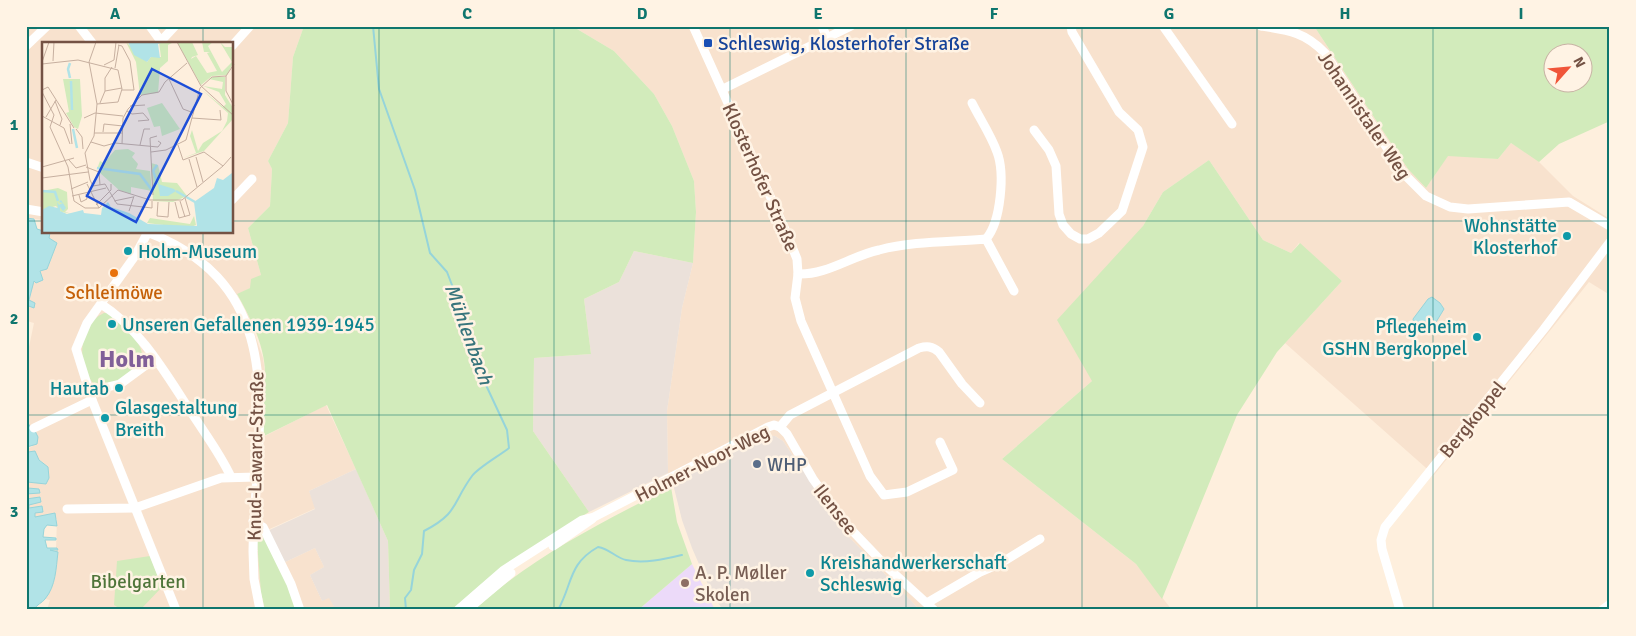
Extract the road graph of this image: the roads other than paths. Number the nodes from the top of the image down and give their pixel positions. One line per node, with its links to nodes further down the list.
1 (47, 26): 16 (street)
2 (79, 26): 13 (street)
3 (150, 26): 14 (street)
4 (175, 26): 14 (street)
5 (250, 26): 15 (street)
6 (693, 26): 17 (street, Klosterhofer Straße)
7 (822, 26): 12 (street)
8 (851, 26): 12 (street)
9 (1071, 26): 20 (street)
10 (1163, 26): 19 (street)
11 (1261, 26): 27 (street, Johannistaler Weg)
12 (827, 38): 17 (street)
13 (91, 42)
14 (162, 42)
15 (234, 44)
16 (26, 46)
17 (722, 89): 32 (street, Klosterhofer Straße)
18 (972, 103): 30 (street)
19 (1232, 124)
20 (1034, 130)
21 (26, 162): 22 (street)
22 (42, 167)
23 (252, 179): 24 (street)
24 (234, 198)
25 (26, 209): 26 (street)
26 (42, 212)
27 (1610, 226)
28 (147, 234): 34 (street)
29 (150, 234): 43 (street, Knud-Laward-Straße)
30 (986, 239): 32 (street); 33 (street)
31 (1610, 242): 56 (street, Bergkoppel)
32 (798, 274): 36 (street, Klosterhofer Straße)
33 (1014, 290)
34 (101, 304): 35 (street); 37 (street)
35 (154, 359): 37 (street); 42 (street)
36 (832, 392): 38 (street, Holmer-Noor-Weg); 39 (street, Holmer-Noor-Weg); 41 (street, Klosterhofer Straße)
37 (92, 396): 40 (street); 44 (street)
38 (980, 403)
39 (780, 427): 46 (street, Holmer-Noor-Weg); 50 (street, Ilensee)
40 (34, 428)
41 (940, 442)
42 (231, 477): 43 (street); 44 (street)
43 (256, 477): 47 (street, Knud-Laward-Straße)
44 (135, 508): 45 (street); 51 (street)
45 (67, 509)
46 (594, 517): 54 (street, Holmer-Noor-Weg); 55 (street, Holmer-Noor-Weg)
47 (253, 521): 52 (street, Knud-Laward-Straße); 53 (street)
48 (1040, 539): 50 (street, Ilensee)
49 (1610, 604): 57 (street)
50 (930, 607)
51 (176, 610)
52 (260, 610)
53 (300, 610)
54 (458, 610)
55 (467, 610)
56 (1400, 610)
57 (1602, 610)

